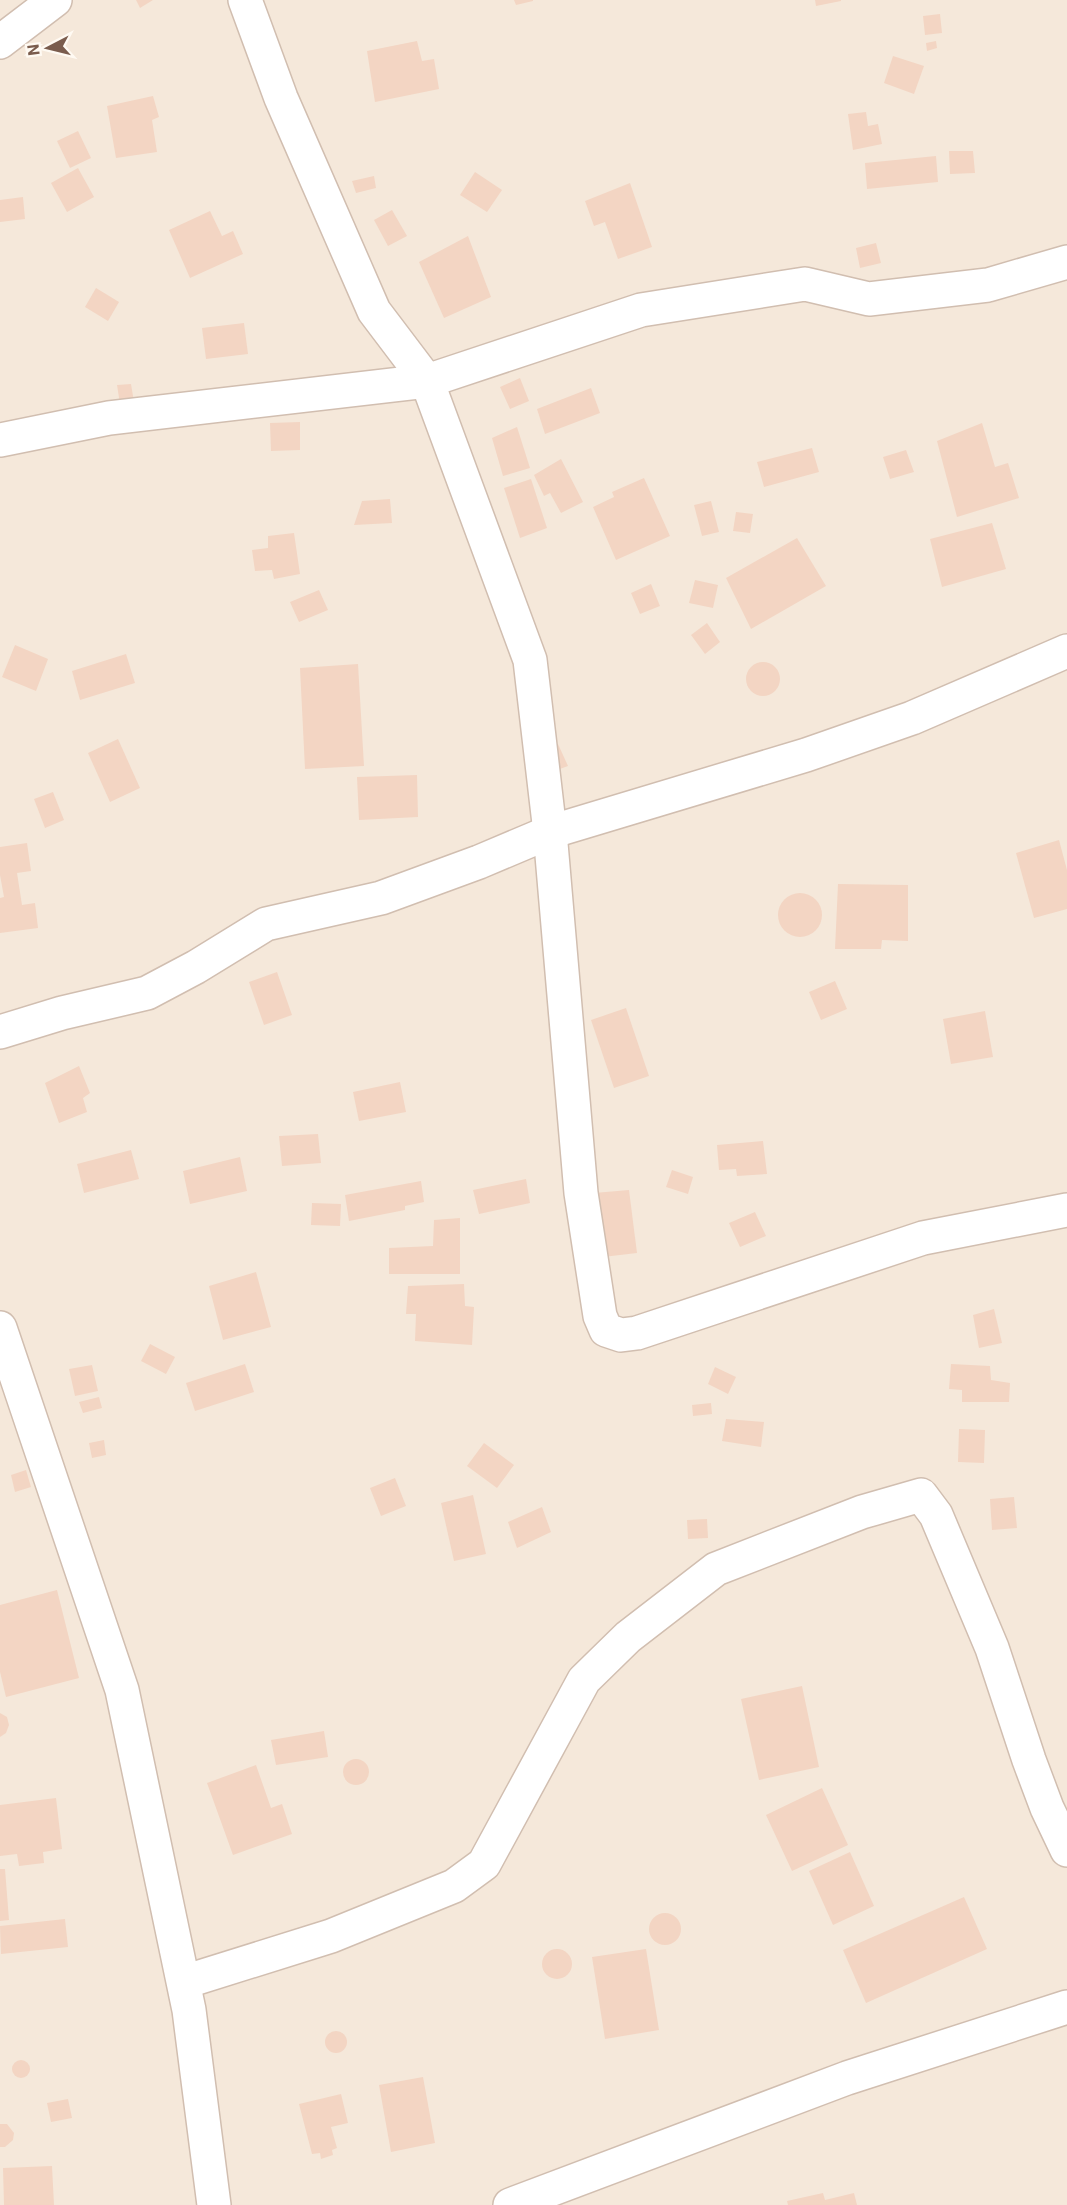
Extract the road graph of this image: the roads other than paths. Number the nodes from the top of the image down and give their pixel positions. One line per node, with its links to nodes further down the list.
1 (55, 0): 3 (street)
2 (245, 0): 5 (street)
3 (0, 42)
4 (1067, 262): 5 (street)
5 (427, 381): 6 (street); 8 (street)
6 (0, 440)
7 (1067, 651): 8 (street)
8 (550, 832): 9 (street); 10 (street)
9 (0, 1032)
10 (1067, 1210)
11 (0, 1328): 13 (street)
12 (1067, 1850): 13 (street)
13 (184, 1982): 15 (street)
14 (1067, 2007): 16 (street)
15 (214, 2205)
16 (510, 2205)

